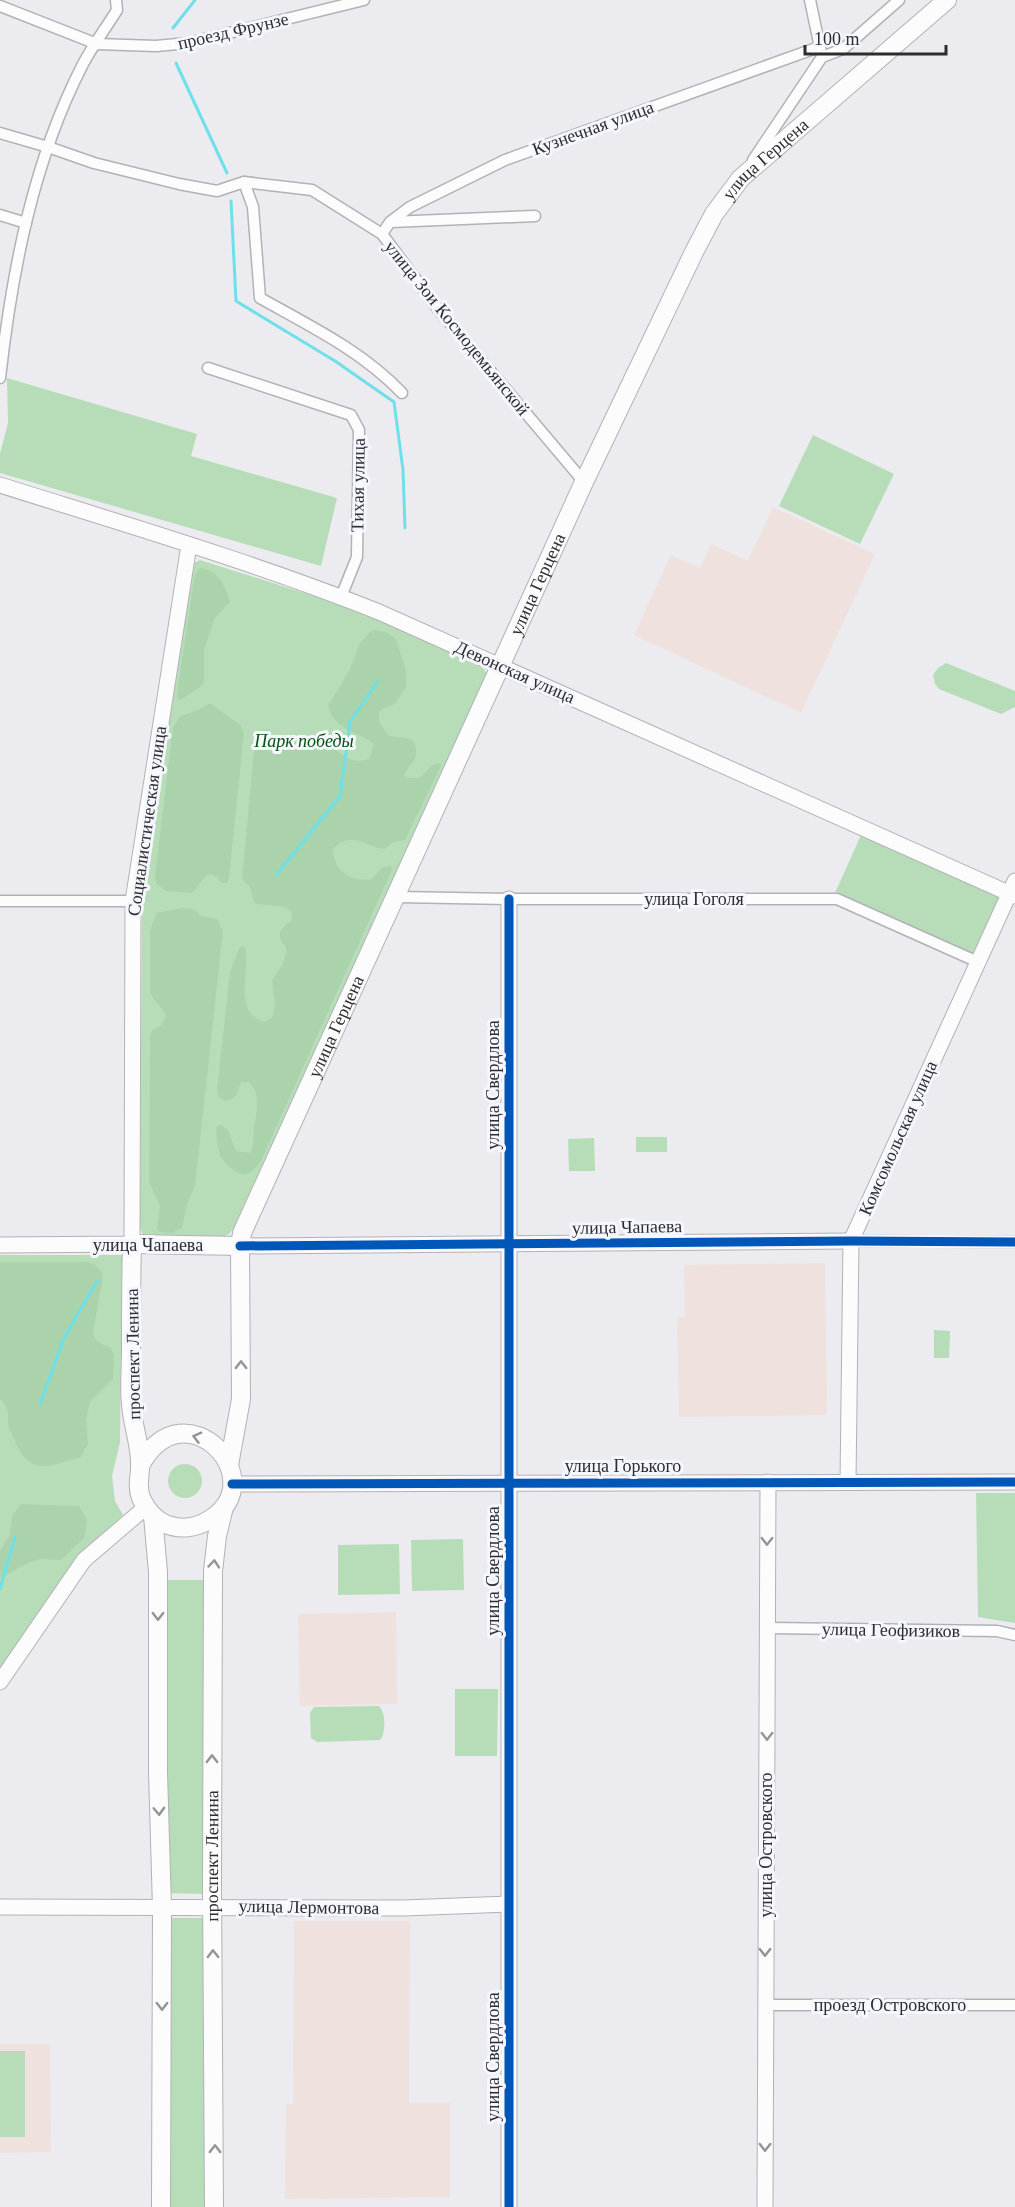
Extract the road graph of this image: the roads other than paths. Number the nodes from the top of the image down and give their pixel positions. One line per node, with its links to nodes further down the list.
1 (116, 0): 7 (street)
2 (364, 0): 7 (street, проезд Фрунзе)
3 (810, 0): 8 (street)
4 (899, 0): 8 (street, Кузнечная улица)
5 (947, 0): 11 (main road, улица Герцена)
6 (0, 6): 7 (street, проезд Фрунзе)
7 (97, 44): 10 (street)
8 (821, 52): 11 (street); 15 (street, Кузнечная улица)
9 (0, 133): 10 (street, улица Зои Космодемьянской)
10 (48, 147): 12 (street, улица Зои Космодемьянской); 16 (street)
11 (741, 178): 22 (main road, улица Герцена)
12 (244, 182): 17 (street, улица Зои Космодемьянской); 21 (street)
13 (0, 215): 16 (street)
14 (535, 216): 15 (street)
15 (390, 222): 17 (street, Кузнечная улица)
16 (26, 223): 18 (street)
17 (382, 234): 22 (street, улица Зои Космодемьянской)
18 (4, 310): 20 (street)
19 (208, 368): 25 (street, Тихая улица)
20 (0, 378)
21 (402, 393)
22 (584, 482): 26 (main road, улица Герцена)
23 (0, 485): 24 (street, Девонская улица)
24 (189, 545): 25 (street, Девонская улица); 30 (street, Социалистическая улица)
25 (341, 597): 26 (street, Девонская улица)
26 (501, 665): 27 (street, Девонская улица); 28 (main road, улица Герцена)
27 (1013, 890): 32 (street, Комсомольская улица)
28 (397, 897): 29 (street, улица Гоголя); 38 (main road, улица Герцена)
29 (510, 899): 32 (street, улица Гоголя); 37 (street, улица Свердлова)
30 (133, 900): 31 (street); 35 (street, Социалистическая улица)
31 (0, 901)
32 (978, 962): 33 (street, Комсомольская улица)
33 (851, 1241): 34 (street, улица Чапаева); 37 (street, улица Чапаева); 42 (street, Комсомольская улица)
34 (1015, 1242)
35 (132, 1244): 36 (street, улица Чапаева); 38 (main road, улица Чапаева); 39 (main road, проспект Ленина)
36 (0, 1245)
37 (511, 1245): 38 (street, улица Чапаева); 45 (street, улица Свердлова)
38 (240, 1246): 40 (main road, one-way to 38)
39 (141, 1464): 40 (main road, one-way to 39); 47 (main road)
40 (229, 1465): 44 (main road)
41 (768, 1482): 42 (street, улица Горького); 45 (street, улица Горького); 48 (street, улица Островского, one-way to 48)
42 (848, 1482): 43 (street, улица Горького)
43 (1015, 1482)
44 (232, 1484): 45 (street, улица Горького); 46 (main road)
45 (510, 1484): 51 (street, улица Свердлова)
46 (224, 1507): 47 (main road); 53 (main road, проспект Ленина, one-way to 46)
47 (150, 1512): 50 (street); 54 (main road, one-way to 54)
48 (768, 1629): 49 (street, улица Геофизиков); 55 (street, улица Островского, one-way to 55)
49 (1015, 1635)
50 (0, 1682)
51 (509, 1904): 53 (street, улица Лермонтова); 59 (street, улица Свердлова)
52 (0, 1907): 54 (street, улица Лермонтова)
53 (212, 1907): 54 (street, улица Лермонтова); 58 (main road, проспект Ленина, one-way to 53)
54 (162, 1908): 57 (main road, one-way to 57)
55 (765, 2005): 56 (street, проезд Островского); 60 (street, улица Островского, one-way to 60)
56 (1015, 2005)
57 (161, 2207)
58 (214, 2207)
59 (509, 2207)
60 (765, 2207)

